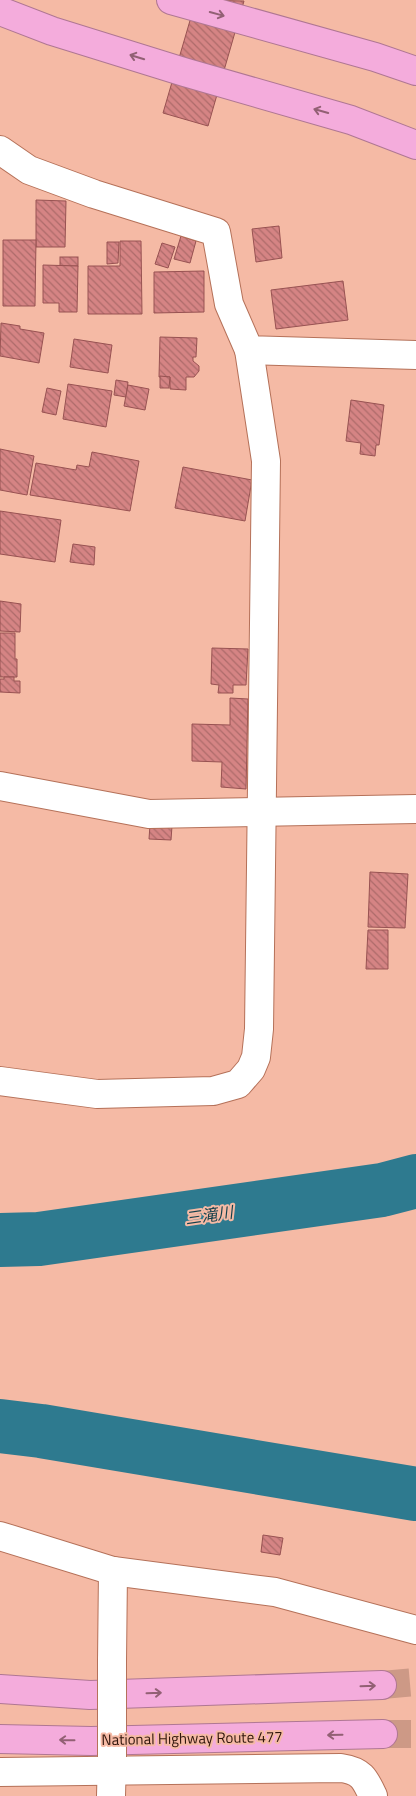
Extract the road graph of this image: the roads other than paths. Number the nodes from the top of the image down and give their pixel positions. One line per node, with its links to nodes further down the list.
1 (171, 0): 3 (highway, one-way to 3)
2 (0, 11): 6 (highway, one-way to 2)
3 (374, 57): 4 (highway); 5 (highway)
4 (416, 64)
5 (416, 71)
6 (350, 120): 7 (highway); 8 (highway)
7 (416, 133)
8 (416, 145)
9 (0, 150): 10 (street)
10 (249, 350): 11 (street); 14 (street)
11 (416, 355)
12 (0, 786): 14 (street)
13 (416, 809): 14 (street)
14 (262, 812): 15 (street)
15 (0, 1081)
16 (0, 1536): 17 (street)
17 (114, 1571): 18 (street); 24 (street, bridge)
18 (416, 1630)
19 (382, 1685): 20 (highway, one-way to 19)
20 (0, 1690)
21 (384, 1734): 22 (highway, National Highway Route 477, one-way to 22)
22 (0, 1739)
23 (0, 1772): 24 (street)
24 (111, 1775): 25 (street)
25 (373, 1796)

